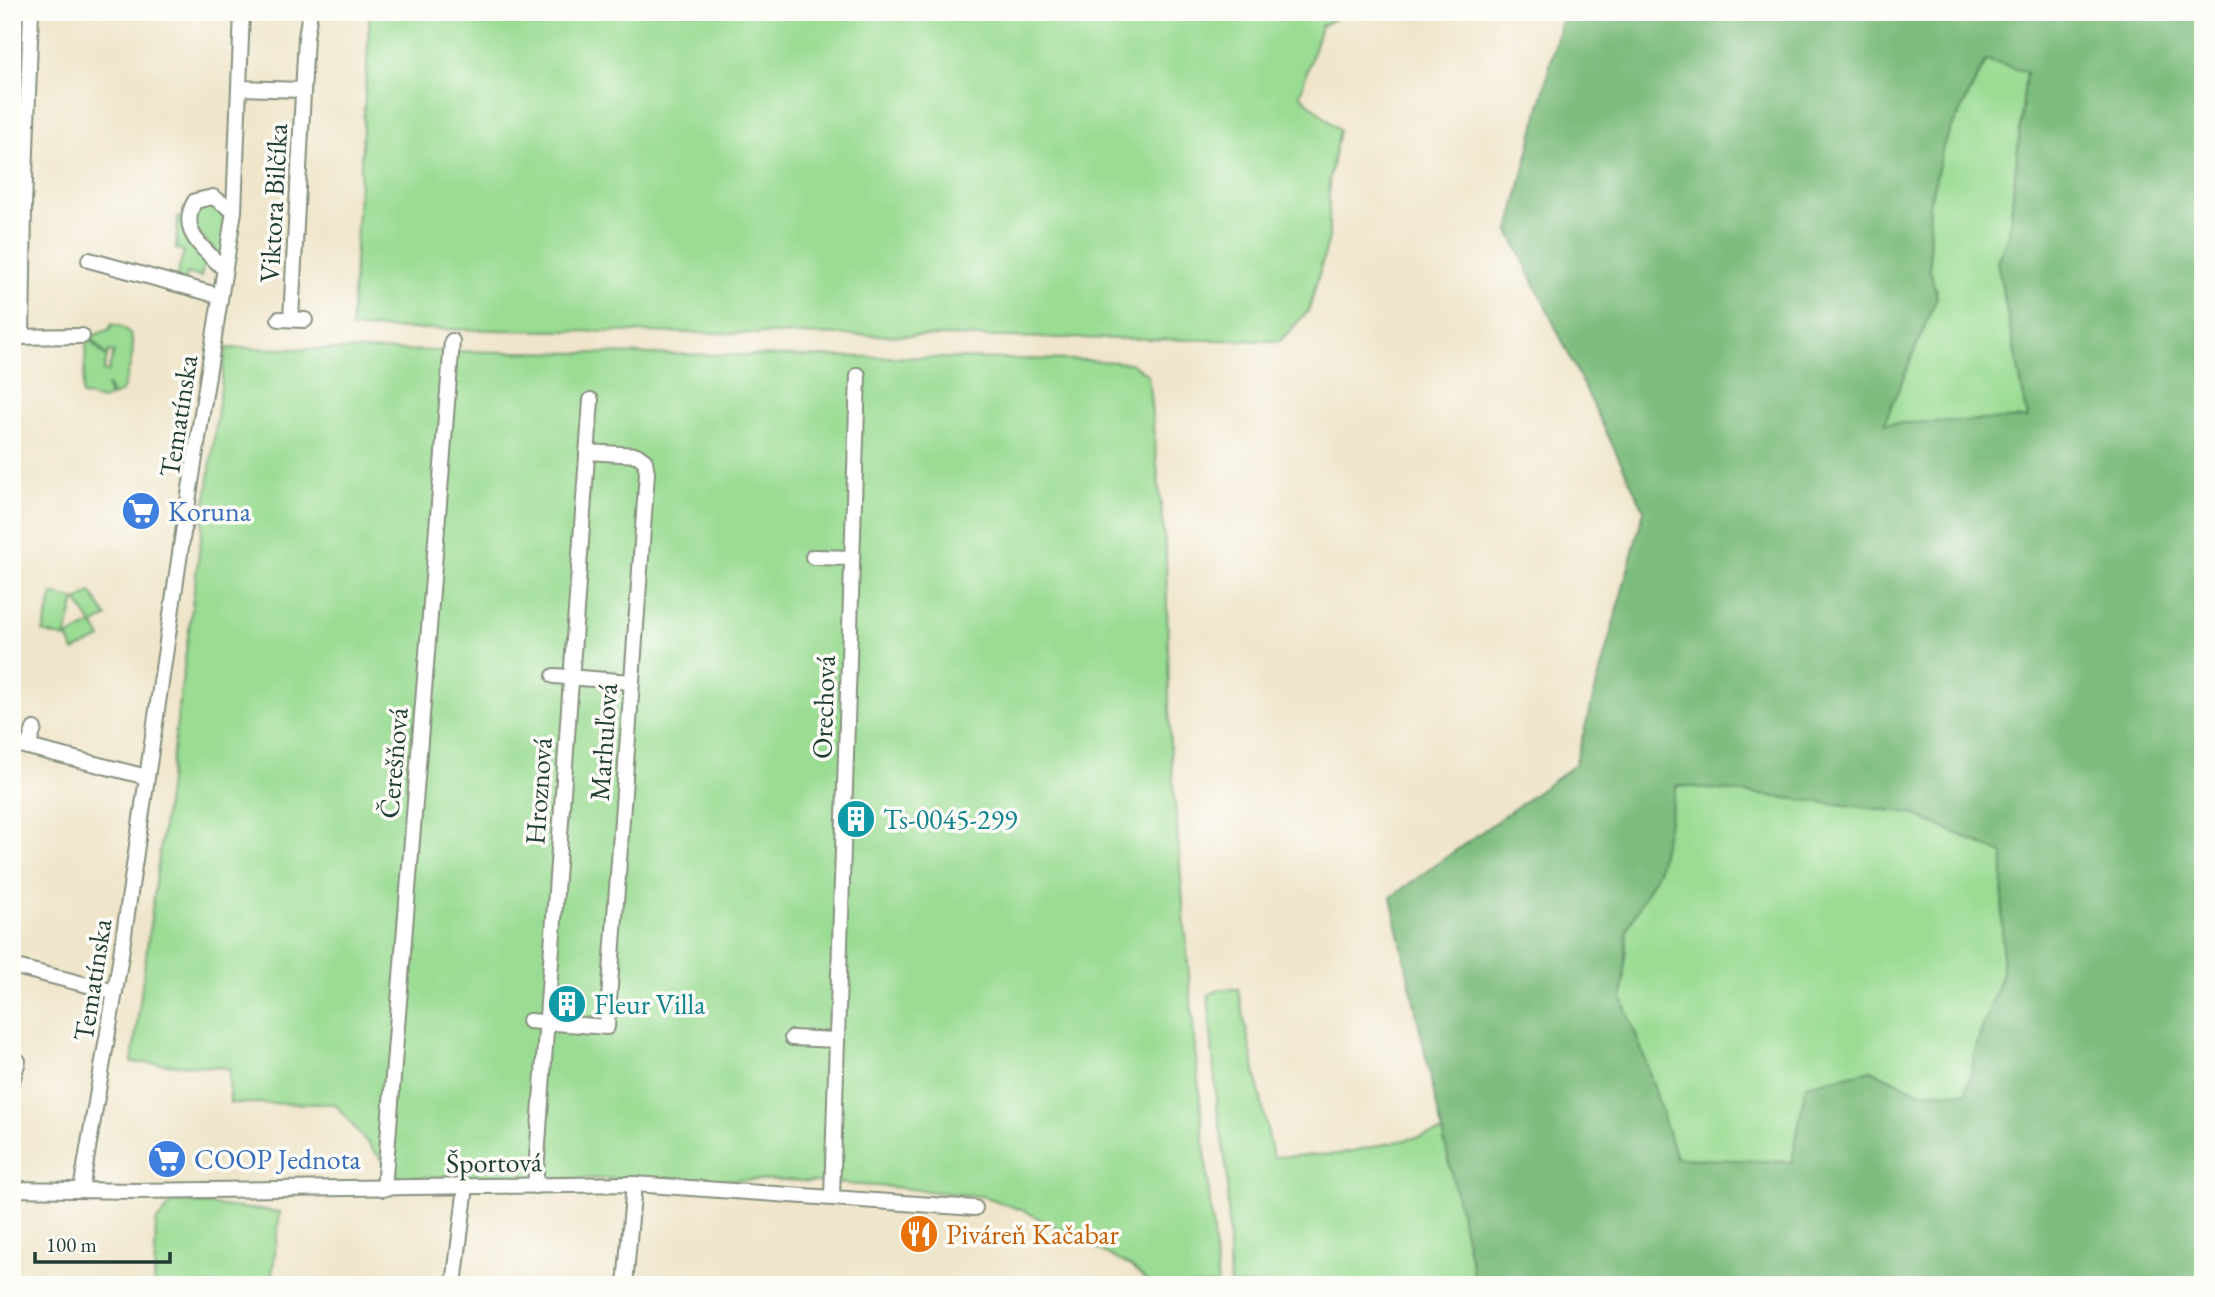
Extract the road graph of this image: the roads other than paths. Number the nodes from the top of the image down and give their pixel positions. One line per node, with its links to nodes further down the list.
1 (31, 12): 12 (street)
2 (242, 12): 4 (street, Tematínska)
3 (310, 12): 5 (street, Viktora Bilčíka)
4 (240, 88): 5 (street, Viktora Bilčíka); 6 (street, Tematínska)
5 (303, 90): 10 (street, Viktora Bilčíka)
6 (234, 211): 8 (street, Tematínska); 8 (street)
7 (89, 260): 9 (street)
8 (225, 270): 9 (street, Tematínska)
9 (220, 296): 25 (street, Tematínska)
10 (292, 319)
11 (82, 336): 12 (street)
12 (17, 337)
13 (452, 341): 38 (street, Čerešňová)
14 (858, 375): 18 (street, Orechová)
15 (591, 400): 16 (street, Hroznová)
16 (587, 452): 20 (street, Hroznová); 21 (street, Marhuľová)
17 (813, 557): 18 (street)
18 (852, 558): 31 (street, Orechová)
19 (554, 676): 20 (street)
20 (570, 678): 21 (street); 29 (street, Hroznová)
21 (632, 682): 29 (street, Marhuľová)
22 (34, 729): 24 (street)
23 (12, 743): 24 (street)
24 (28, 747): 25 (street)
25 (147, 777): 27 (street, Tematínska)
26 (12, 965): 27 (street)
27 (115, 992): 39 (street, Tematínska)
28 (529, 1021): 29 (street)
29 (547, 1022): 36 (street, Hroznová)
30 (792, 1038): 31 (street)
31 (837, 1040): 40 (street, Orechová)
32 (15, 1060): 33 (street)
33 (12, 1081)
34 (634, 1184): 36 (street, Športová); 40 (street, Športová); 43 (street)
35 (466, 1186): 36 (street, Športová); 38 (street, Športová); 42 (street)
36 (535, 1186)
37 (12, 1189): 39 (street, Športová)
38 (384, 1189): 39 (street, Športová)
39 (81, 1190)
40 (832, 1197): 41 (street, Športová)
41 (975, 1208)
42 (454, 1285)
43 (625, 1285)

